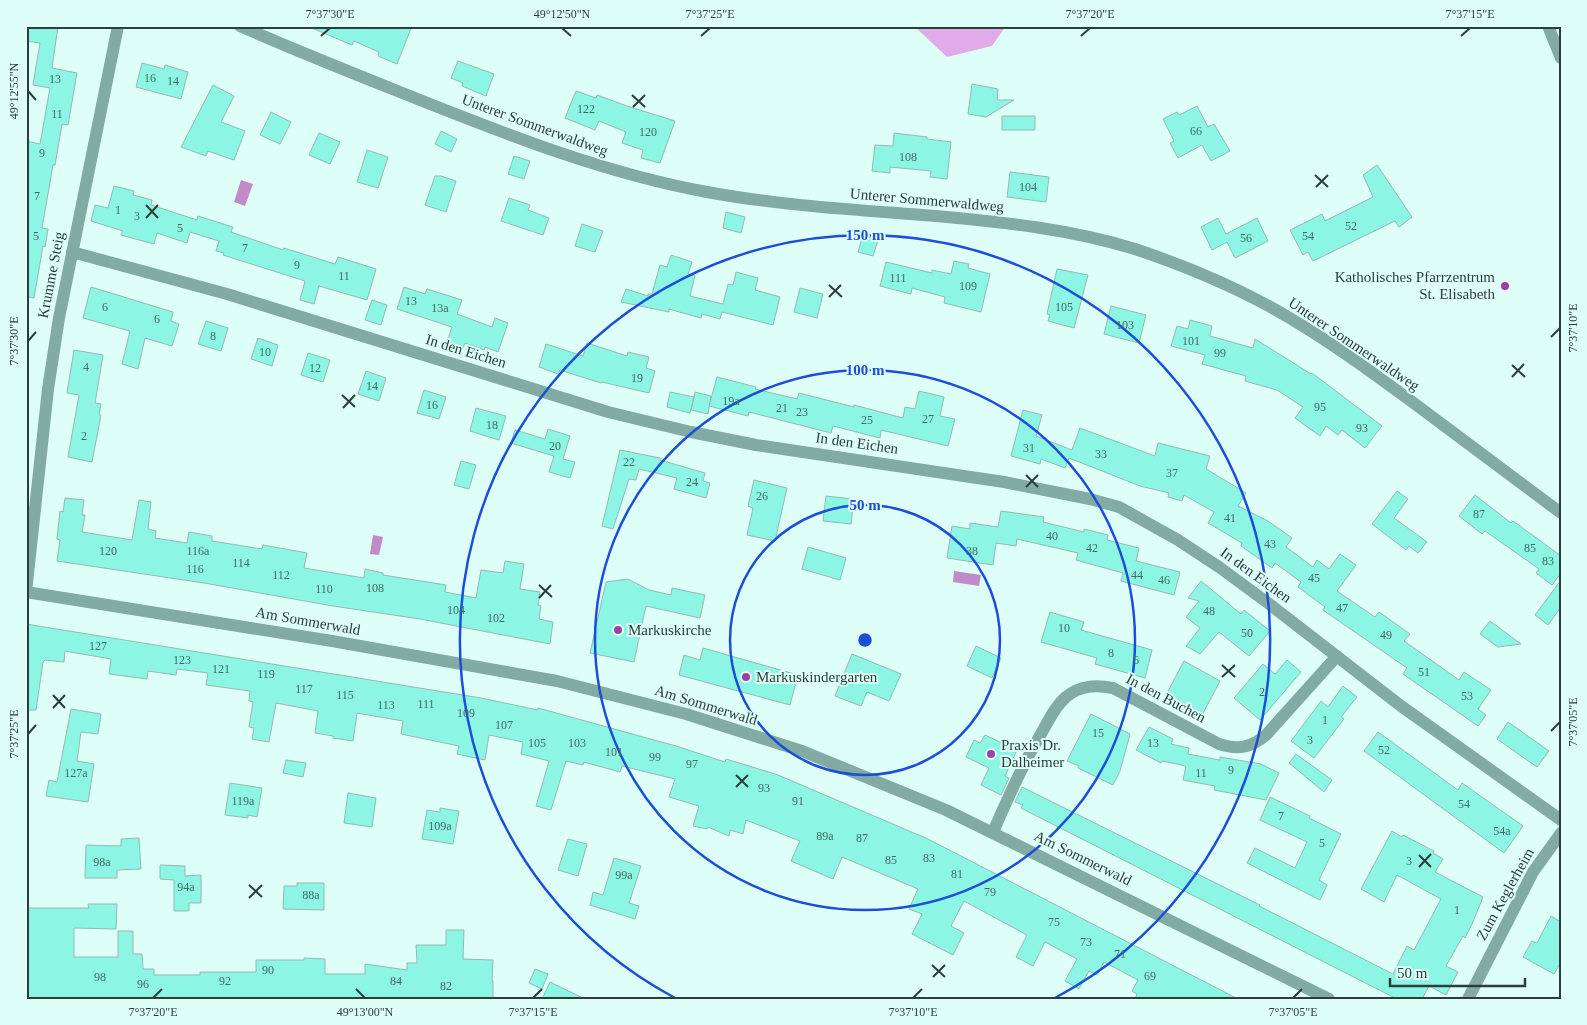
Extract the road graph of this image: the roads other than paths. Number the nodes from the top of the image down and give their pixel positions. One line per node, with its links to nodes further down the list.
1 (118, 26): 5 (street, Krumme Steig)
2 (240, 26): 6 (street, Unterer Sommerwaldweg)
3 (1548, 26): 4 (street)
4 (1561, 58)
5 (72, 252): 7 (street, Krumme Steig); 8 (street, In den Eichen)
6 (1561, 514)
7 (26, 592): 10 (street, Am Sommerwald)
8 (1337, 656): 9 (street, In den Eichen); 10 (street, In den Buchen)
9 (1561, 820)
10 (993, 832): 12 (street, Am Sommerwald)
11 (1561, 833): 13 (street, Zum Keglerheim)
12 (1329, 999)
13 (1468, 999)

